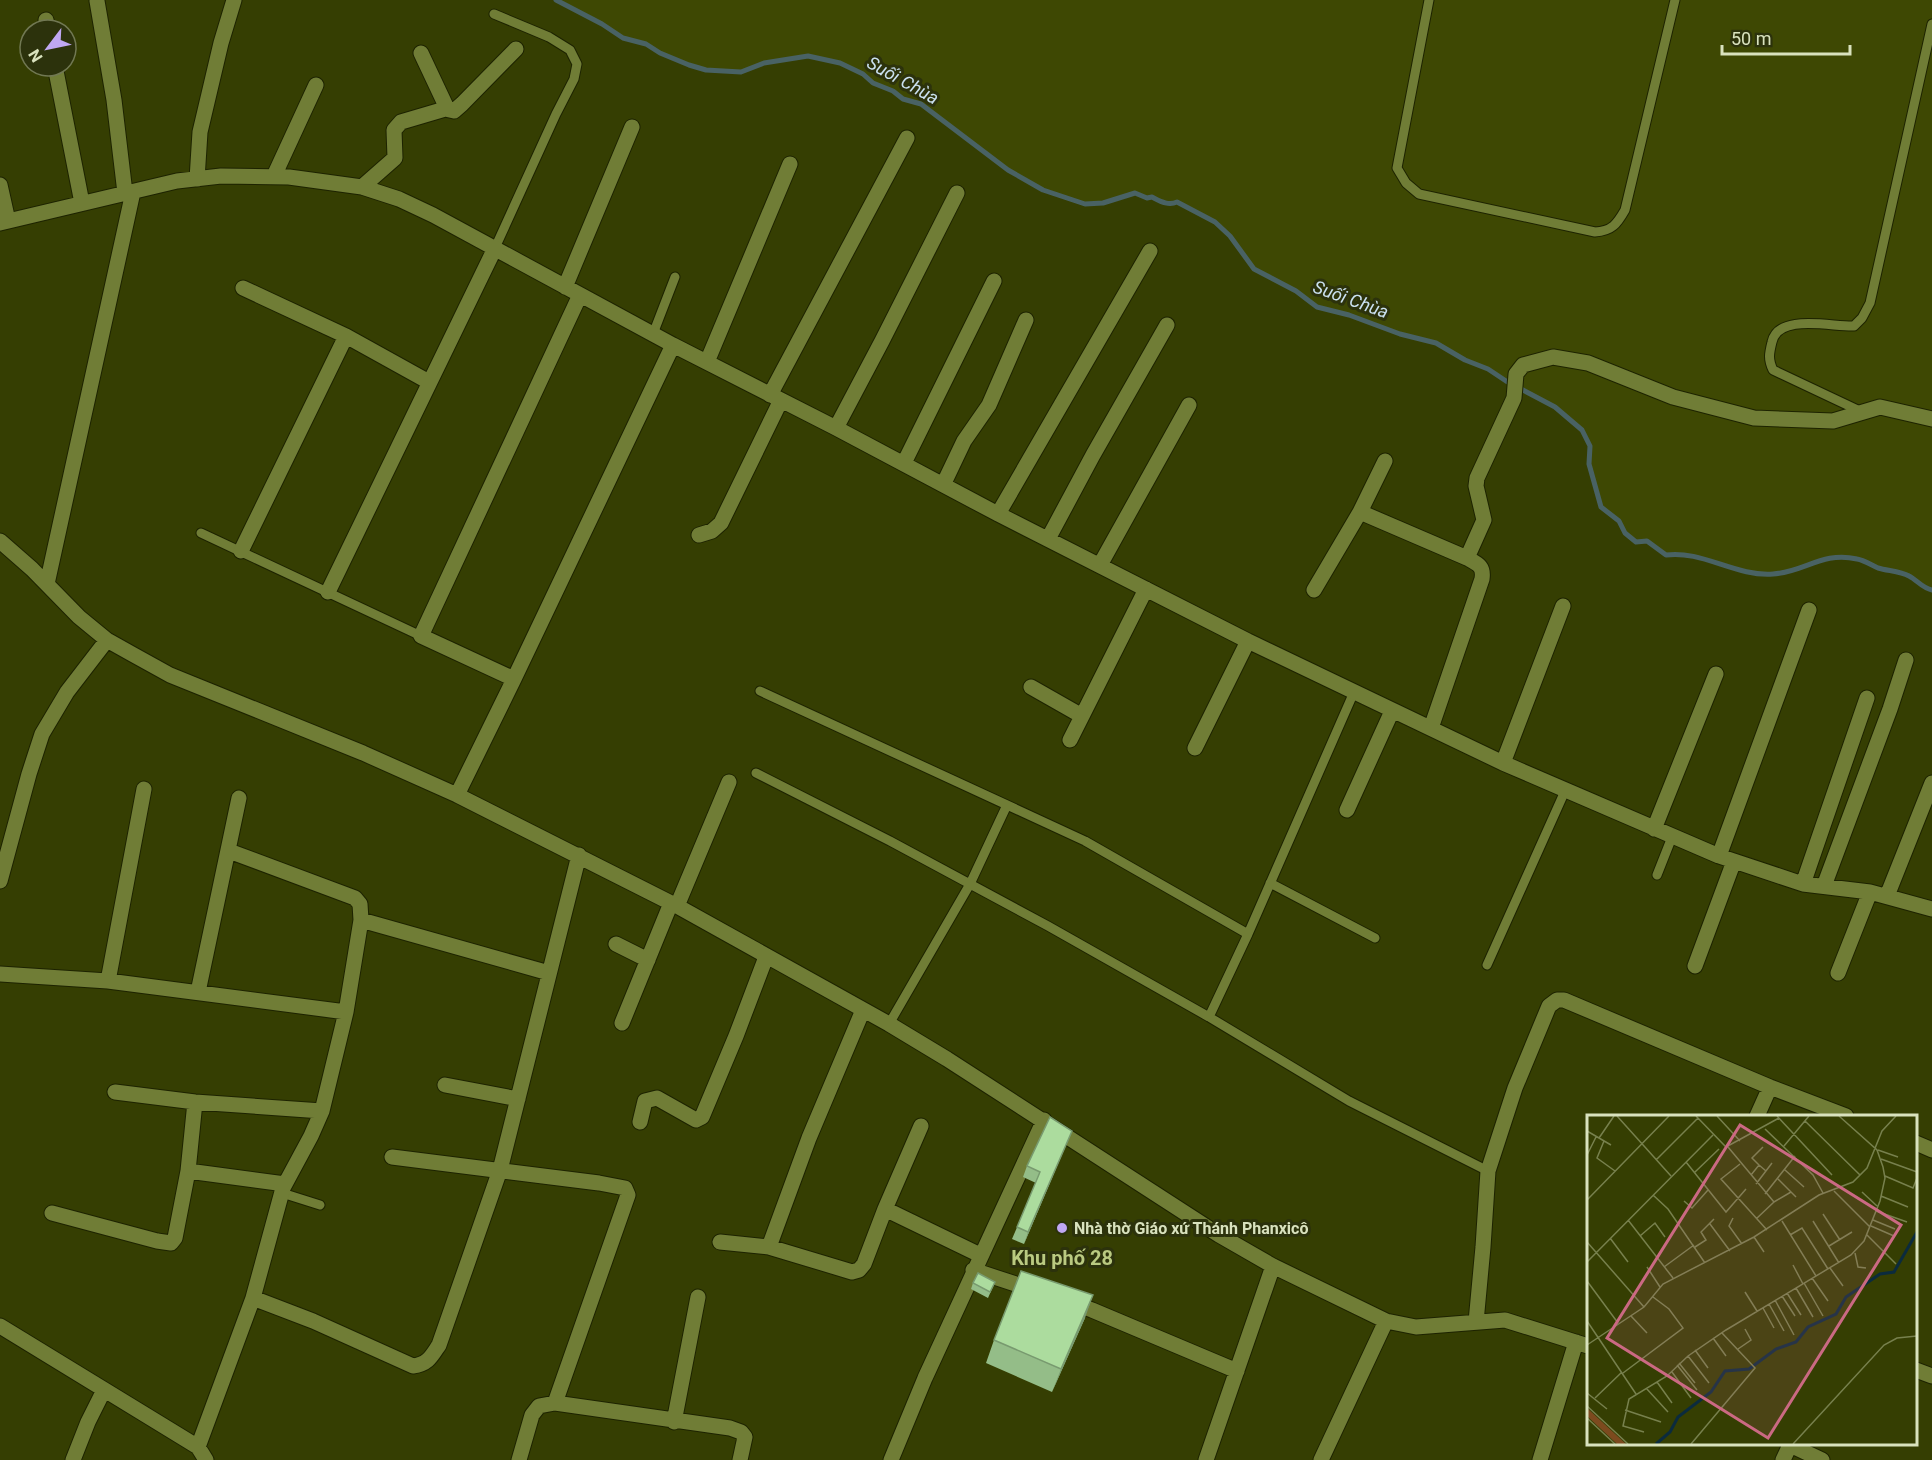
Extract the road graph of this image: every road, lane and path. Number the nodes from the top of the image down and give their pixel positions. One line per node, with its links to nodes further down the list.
1 (234, 0): 16 (street)
2 (1429, 0): 3 (lane)
3 (1675, 0)
4 (97, 1): 19 (street)
5 (494, 14): 23 (lane)
6 (1932, 24): 39 (lane)
7 (516, 49): 11 (street)
8 (421, 52): 11 (street)
9 (57, 78): 21 (street)
10 (316, 86): 15 (street)
11 (445, 109): 18 (street)
12 (632, 127): 27 (street)
13 (907, 138): 37 (street)
14 (790, 164): 35 (street)
15 (274, 176): 16 (street); 18 (street)
16 (197, 179): 19 (street)
17 (0, 185): 22 (street)
18 (362, 188): 23 (street)
19 (129, 192): 21 (street); 54 (street)
20 (957, 193): 41 (street)
21 (82, 203): 22 (street)
22 (4, 222)
23 (495, 249): 27 (street); 36 (street)
24 (1150, 251): 46 (street)
25 (675, 277): 32 (lane)
26 (994, 281): 43 (street)
27 (566, 287): 29 (street)
28 (243, 288): 33 (street)
29 (580, 295): 32 (street); 60 (street)
30 (1026, 320): 44 (street)
31 (1167, 325): 49 (street)
32 (653, 334): 34 (street)
33 (346, 336): 36 (street); 51 (street)
34 (673, 345): 35 (street); 65 (street)
35 (707, 362): 37 (street)
36 (429, 382): 57 (street)
37 (775, 398): 41 (street); 48 (street)
38 (1189, 405): 53 (street)
39 (1862, 412): 40 (street); 52 (street)
40 (1932, 419)
41 (836, 428): 43 (street)
42 (1385, 461): 45 (street)
43 (904, 463): 44 (street)
44 (944, 483): 46 (street)
45 (1360, 512): 52 (street); 56 (street)
46 (998, 514): 49 (street)
47 (201, 533): 51 (lane)
48 (699, 535)
49 (1048, 539): 53 (street)
50 (0, 541): 54 (street)
51 (241, 551): 57 (lane)
52 (1467, 558): 72 (street)
53 (1100, 565): 55 (street)
54 (47, 584): 61 (street)
55 (1146, 589): 62 (street); 71 (street)
56 (1314, 590)
57 (328, 592): 60 (lane)
58 (1563, 606): 75 (street)
59 (1809, 610): 89 (street)
60 (421, 636): 65 (street)
61 (107, 640): 81 (street); 92 (street)
62 (1248, 641): 68 (street); 74 (street)
63 (1906, 660): 96 (street)
64 (1716, 674): 85 (street)
65 (514, 679): 81 (street)
66 (1031, 687): 71 (street)
67 (760, 691): 83 (lane)
68 (1354, 692): 70 (street); 93 (lane)
69 (1867, 698): 95 (street)
70 (1392, 711): 72 (street); 84 (street)
71 (1082, 716): 73 (street)
72 (1431, 728): 75 (street)
73 (1070, 740)
74 (1195, 748)
75 (1503, 763): 80 (street)
76 (756, 772): 94 (lane)
77 (729, 782): 99 (street)
78 (1932, 783): 98 (street)
79 (144, 789): 112 (street)
80 (1565, 791): 85 (street); 107 (lane)
81 (457, 795): 88 (street)
82 (239, 798): 87 (street)
83 (1007, 805): 94 (lane); 102 (lane)
84 (1347, 810)
85 (1654, 829): 86 (street)
86 (1672, 837): 89 (street); 91 (lane)
87 (229, 851): 101 (street); 113 (street)
88 (579, 855): 99 (street); 111 (street)
89 (1719, 856): 90 (street)
90 (1734, 861): 95 (street); 108 (street)
91 (1658, 875)
92 (0, 881)
93 (1270, 883): 102 (lane); 103 (lane)
94 (970, 884): 116 (lane); 118 (lane)
95 (1803, 884): 96 (street)
96 (1824, 886): 97 (street)
97 (1870, 892): 98 (street); 109 (street)
98 (1887, 896): 100 (street)
99 (674, 905): 105 (street); 106 (street)
100 (1932, 909)
101 (362, 920): 111 (street); 115 (street)
102 (1248, 934): 116 (lane)
103 (1375, 938)
104 (616, 944): 106 (street)
105 (766, 957): 114 (street); 128 (street)
106 (648, 960): 117 (street)
107 (1487, 965)
108 (1695, 966)
109 (1838, 973)
110 (0, 974): 112 (street)
111 (549, 974): 122 (street)
112 (108, 981): 113 (street)
113 (198, 992): 115 (street)
114 (863, 1010): 118 (street); 141 (street)
115 (346, 1012): 124 (street)
116 (1209, 1017): 134 (lane)
117 (622, 1023)
118 (889, 1024): 127 (street)
119 (444, 1084): 122 (street)
120 (1770, 1087): 125 (street); 126 (street); 134 (street)
121 (115, 1092): 123 (street)
122 (518, 1099): 133 (street)
123 (195, 1102): 124 (street); 135 (street)
124 (322, 1111): 136 (street)
125 (1757, 1115)
126 (1843, 1115)
127 (1044, 1120): 142 (street); 143 (street)
128 (640, 1122)
129 (921, 1126): 138 (street)
130 (1917, 1143): 131 (street)
131 (1932, 1150)
132 (392, 1157): 133 (street)
133 (500, 1170): 146 (street); 155 (street)
134 (1488, 1171): 148 (street)
135 (188, 1172): 136 (street); 139 (street)
136 (283, 1188): 137 (lane); 146 (street)
137 (320, 1205)
138 (885, 1209): 141 (street); 142 (street)
139 (52, 1213)
140 (720, 1242): 141 (street)
141 (769, 1247)
142 (981, 1255): 144 (street)
143 (1273, 1266): 147 (street); 152 (street)
144 (974, 1270): 152 (street); 163 (street)
145 (698, 1296): 156 (street)
146 (253, 1298): 159 (street)
147 (1386, 1321): 148 (street); 165 (street)
148 (1476, 1322): 150 (street)
149 (0, 1326): 154 (street)
150 (1582, 1344): 166 (street)
151 (1917, 1370): 153 (street)
152 (1237, 1371): 164 (street)
153 (1932, 1376)
154 (104, 1390): 159 (street); 160 (street)
155 (555, 1402): 156 (street); 161 (street)
156 (674, 1422): 162 (street)
157 (1789, 1445): 167 (street)
158 (1791, 1445): 168 (street)
159 (202, 1453)
160 (73, 1460)
161 (519, 1460)
162 (740, 1460)
163 (891, 1460)
164 (1206, 1460)
165 (1321, 1460)
166 (1540, 1460)
167 (1783, 1460)
168 (1822, 1460)

